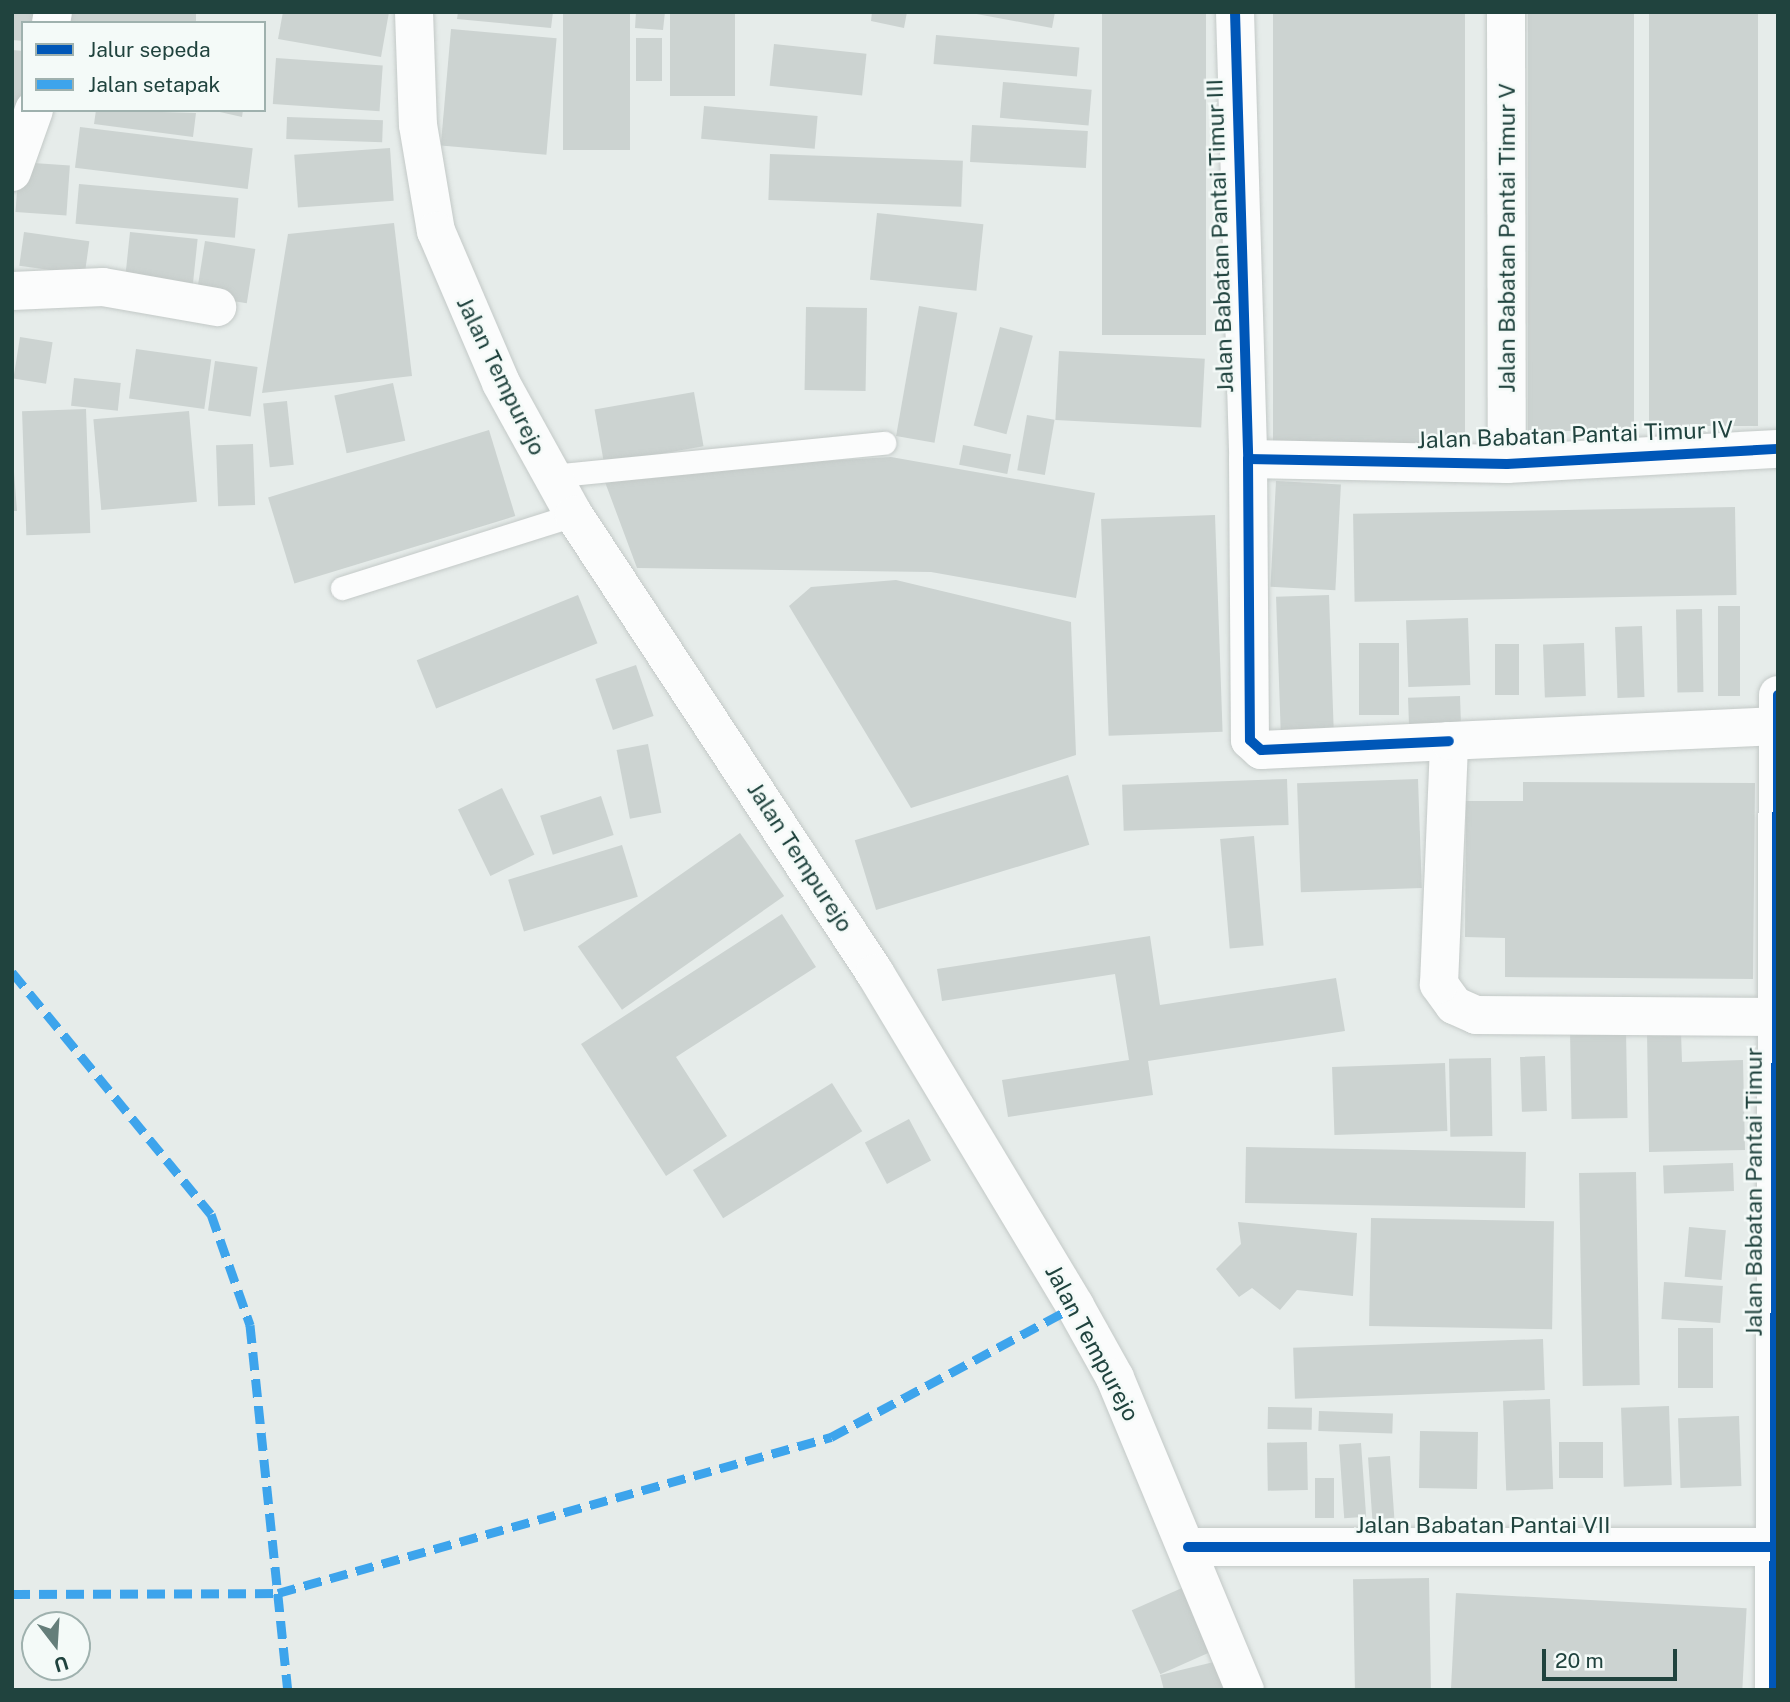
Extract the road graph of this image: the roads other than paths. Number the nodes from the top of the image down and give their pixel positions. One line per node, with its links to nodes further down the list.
1 (414, 12): 12 (street, Jalan Tempurejo)
2 (1235, 12): 10 (street, Jalan Babatan Pantai Timur III)
3 (1506, 12): 11 (street, Jalan Babatan Pantai Timur V)
4 (33, 112): 5 (street)
5 (12, 172)
6 (12, 291): 7 (street)
7 (217, 307)
8 (884, 443): 12 (lane)
9 (1778, 449): 11 (street, Jalan Babatan Pantai Timur IV)
10 (1248, 459): 11 (street, Jalan Babatan Pantai Timur IV); 16 (street, Jalan Babatan Pantai Timur III)
11 (1507, 464)
12 (551, 476): 13 (street, Jalan Tempurejo)
13 (573, 514): 14 (lane); 18 (street, Jalan Tempurejo)
14 (341, 588)
15 (1777, 711): 16 (street, Jalan Babatan Pantai Timur III); 17 (street, Jalan Babatan Pantai Timur)
16 (1449, 741): 17 (street)
17 (1776, 1017): 19 (street, Jalan Babatan Pantai Timur)
18 (1188, 1547): 19 (street, Jalan Babatan Pantai VII); 20 (street, Jalan Tempurejo)
19 (1775, 1547): 21 (street, Jalan Babatan Pantai Timur)
20 (1245, 1690)
21 (1774, 1690)

